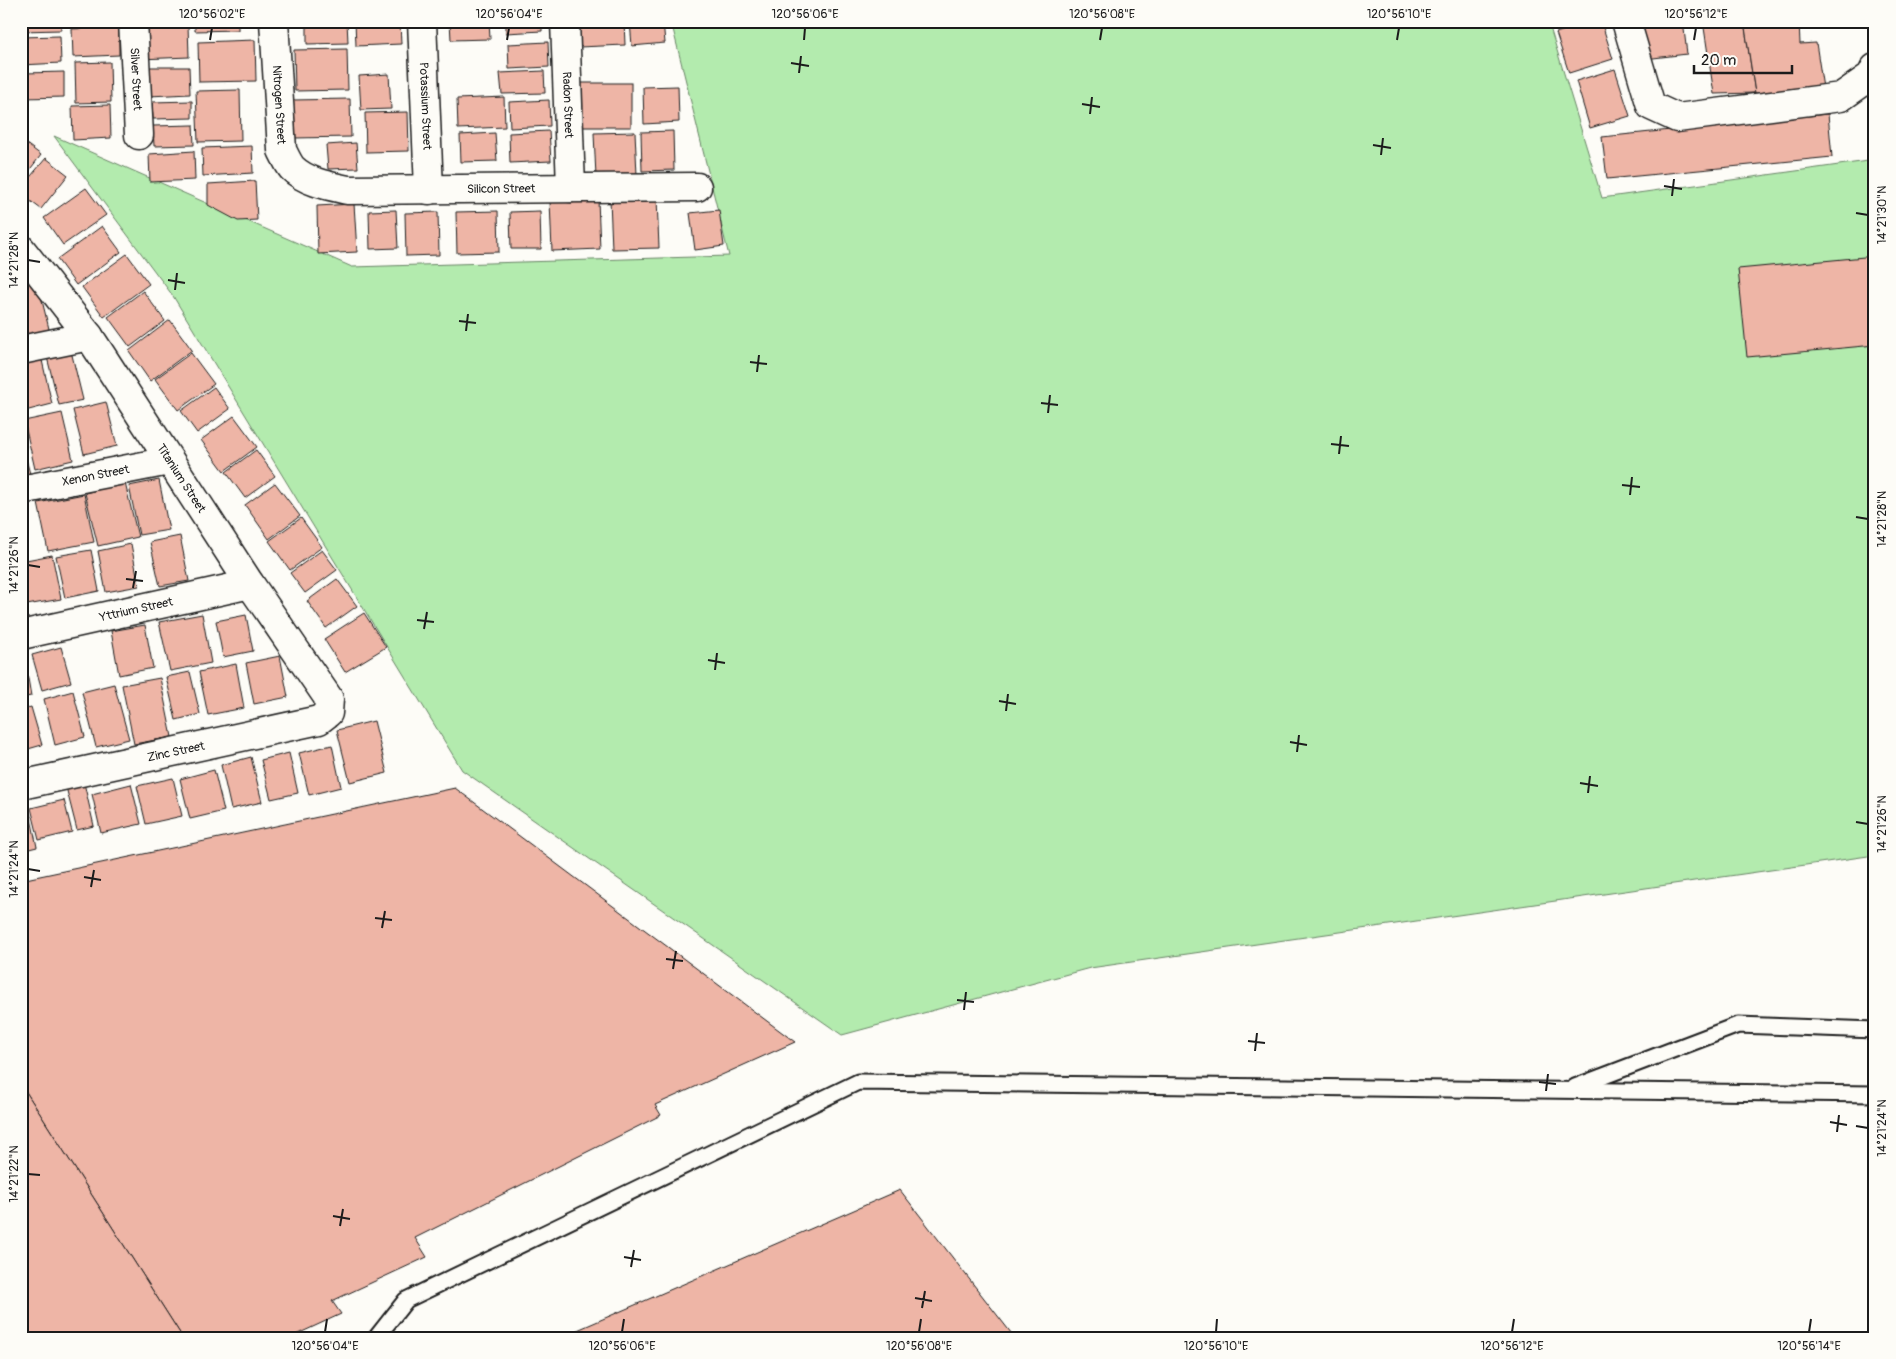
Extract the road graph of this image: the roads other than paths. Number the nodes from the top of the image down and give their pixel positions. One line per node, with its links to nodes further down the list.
1 (133, 21): 7 (street, Silver Street)
2 (274, 21): 8 (street, Nitrogen Street)
3 (422, 21): 11 (street, Potassium Street)
4 (565, 21): 10 (street, Radon Street)
5 (1626, 21): 6 (street)
6 (1875, 68)
7 (139, 135)
8 (307, 178): 11 (street, Silicon Street)
9 (697, 187): 10 (street, Silicon Street)
10 (571, 188): 11 (street, Silicon Street)
11 (429, 190)
12 (21, 249): 13 (street, Titanium Street)
13 (89, 336): 14 (street); 15 (street, Titanium Street)
14 (21, 350)
15 (169, 460): 16 (street, Xenon Street); 17 (street, Titanium Street)
16 (21, 490)
17 (250, 584): 18 (street, Yttrium Street); 19 (street, Titanium Street)
18 (21, 635)
19 (328, 713): 20 (street, Zinc Street)
20 (21, 785)
21 (1875, 1030): 22 (lane)
22 (1568, 1090): 23 (lane); 24 (lane)
23 (1875, 1094)
24 (376, 1338)

